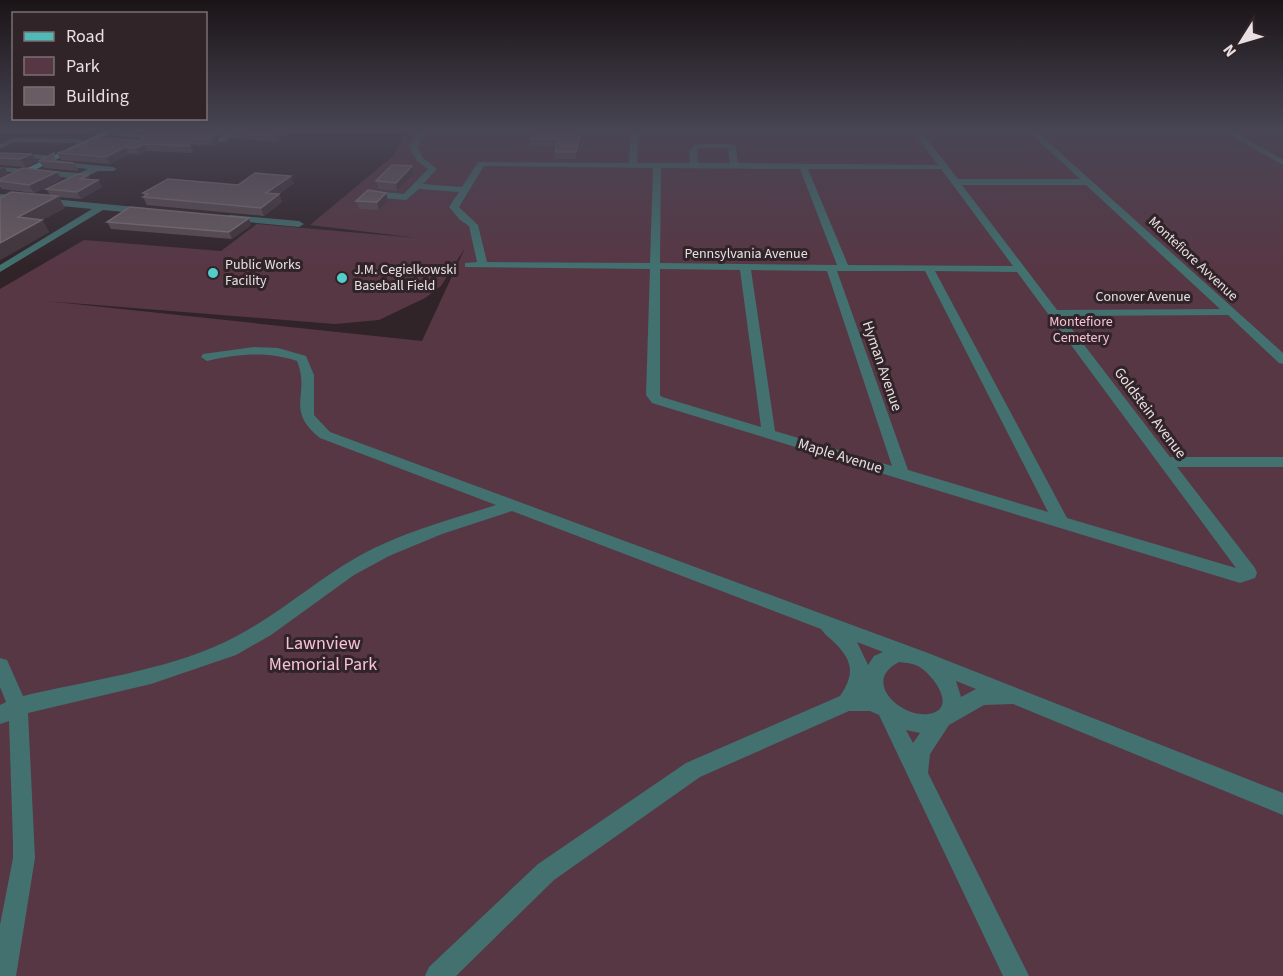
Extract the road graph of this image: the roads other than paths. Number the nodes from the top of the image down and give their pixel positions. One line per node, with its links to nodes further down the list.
1 (14, 176): 12 (main road)
2 (75, 176): 3 (street)
3 (80, 176): 13 (street)
4 (427, 176): 14 (street)
5 (474, 176): 15 (street)
6 (657, 176): 28 (street, Maple Avenue)
7 (806, 176): 31 (street, Hyman Avenue)
8 (950, 176): 10 (street, Goldstein Avenue)
9 (1082, 176): 11 (street, Montefiore Avvenue)
10 (955, 182): 11 (street); 33 (street, Goldstein Avenue)
11 (1089, 182): 34 (street, Montefiore Avvenue)
12 (0, 183)
13 (59, 186)
14 (418, 186): 15 (street); 17 (street)
15 (465, 190): 27 (street)
16 (49, 191): 19 (street)
17 (373, 194)
18 (0, 197): 19 (street)
19 (31, 200): 20 (street)
20 (101, 207): 21 (street); 23 (street)
21 (157, 212)
22 (214, 216): 24 (street)
23 (81, 219): 25 (street); 25 (street)
24 (299, 224)
25 (68, 227): 30 (street)
26 (469, 265): 27 (street, Pennsylvania Avenue)
27 (483, 265): 28 (street, Pennsylvania Avenue)
28 (657, 267): 29 (street, Pennsylvania Avenue); 38 (street, Maple Avenue)
29 (745, 267): 31 (street, Pennsylvania Avenue); 38 (street)
30 (0, 268)
31 (838, 268): 32 (street, Pennsylvania Avenue); 41 (street, Hyman Avenue)
32 (929, 269): 33 (street, Pennsylvania Avenue); 43 (street)
33 (1022, 270): 35 (street, Goldstein Avenue)
34 (1231, 312): 35 (street, Conover Avenue); 37 (street, Montefiore Avvenue)
35 (1055, 313): 39 (street, Goldstein Avenue)
36 (207, 357): 42 (street)
37 (1283, 360)
38 (769, 434): 41 (street, Maple Avenue)
39 (1166, 462): 40 (street); 44 (street, Goldstein Avenue)
40 (1283, 462)
41 (902, 474): 43 (street, Maple Avenue)
42 (510, 506): 45 (street); 51 (street)
43 (1061, 522): 44 (street, Maple Avenue)
44 (1249, 573)
45 (818, 620): 46 (street); 50 (street)
46 (923, 659): 48 (street); 49 (street); 52 (street)
47 (0, 666): 51 (street)
48 (1020, 698): 52 (street); 54 (street)
49 (881, 700): 50 (street); 52 (street); 53 (street)
50 (847, 702): 56 (street)
51 (9, 710): 55 (street)
52 (942, 718): 53 (street)
53 (918, 773): 57 (street)
54 (1283, 804)
55 (3, 976)
56 (438, 976)
57 (1016, 976)

